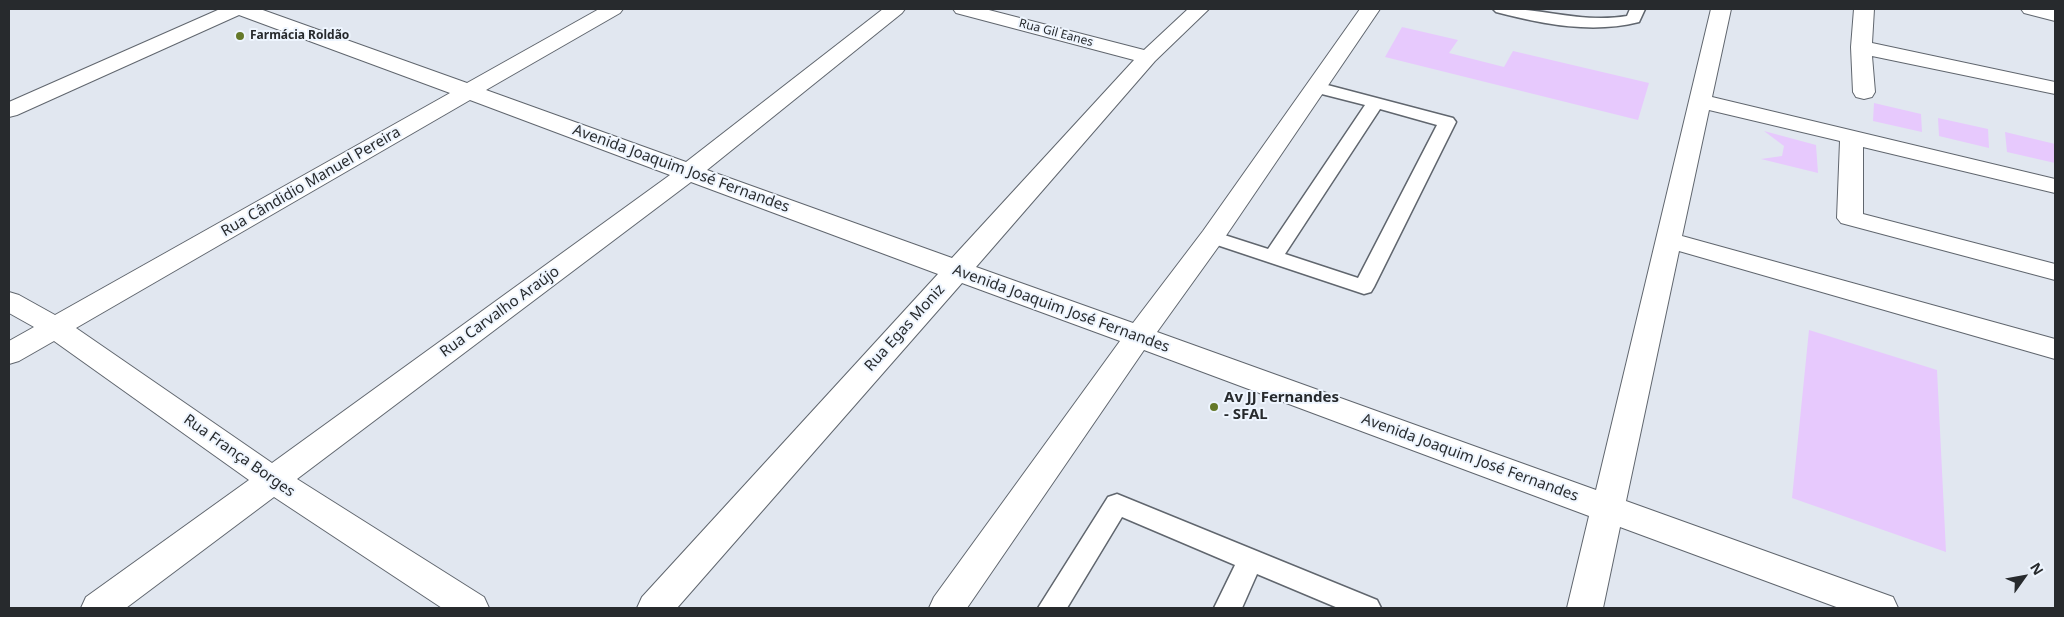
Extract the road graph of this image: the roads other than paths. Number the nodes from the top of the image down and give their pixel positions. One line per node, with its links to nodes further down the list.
1 (236, 9): 22 (street)
2 (242, 9): 18 (street, Avenida Joaquim José Fernandes)
3 (614, 9): 18 (street, Rua Cândidio Manuel Pereira)
4 (895, 9): 24 (street, Rua Carvalho Araújo)
5 (963, 9): 15 (street, Rua Gil Eanes)
6 (1199, 9): 15 (street, Rua Egas Moniz)
7 (1370, 9): 16 (street)
8 (1501, 9): 9 (lane)
9 (1637, 9)
10 (1721, 9): 20 (street)
11 (1864, 9): 14 (street)
12 (2031, 9): 13 (street)
13 (2055, 15)
14 (1861, 47): 17 (street); 19 (street)
15 (1148, 57): 29 (street, Rua Egas Moniz)
16 (1316, 87): 21 (lane); 26 (street)
17 (2055, 88)
18 (469, 92): 24 (street, Avenida Joaquim José Fernandes); 32 (street, Rua Cândidio Manuel Pereira)
19 (1864, 92)
20 (1700, 101): 23 (street); 27 (street)
21 (1376, 102): 28 (lane); 28 (lane)
22 (9, 110)
23 (1852, 137): 25 (street); 30 (street)
24 (689, 172): 29 (street, Avenida Joaquim José Fernandes); 36 (street, Rua Carvalho Araújo)
25 (2055, 186)
26 (1212, 237): 28 (lane); 33 (street)
27 (1669, 240): 34 (street); 37 (street)
28 (1273, 257)
29 (956, 270): 33 (street, Avenida Joaquim José Fernandes); 41 (street, Rua Egas Moniz)
30 (2055, 272)
31 (9, 301): 32 (street, Rua França Borges)
32 (56, 328): 35 (street, Rua Cândidio Manuel Pereira); 36 (street, Rua França Borges)
33 (1138, 337): 37 (street, Avenida Joaquim José Fernandes); 42 (street)
34 (2055, 349)
35 (9, 354)
36 (273, 480): 39 (street, Rua Carvalho Araújo); 40 (street, Rua França Borges)
37 (1607, 508): 46 (street); 47 (street, Avenida Joaquim José Fernandes)
38 (1250, 560): 43 (lane); 44 (lane); 45 (lane)
39 (99, 608)
40 (471, 608)
41 (655, 608)
42 (947, 608)
43 (1052, 608)
44 (1228, 608)
45 (1367, 608)
46 (1585, 608)
47 (1880, 608)

